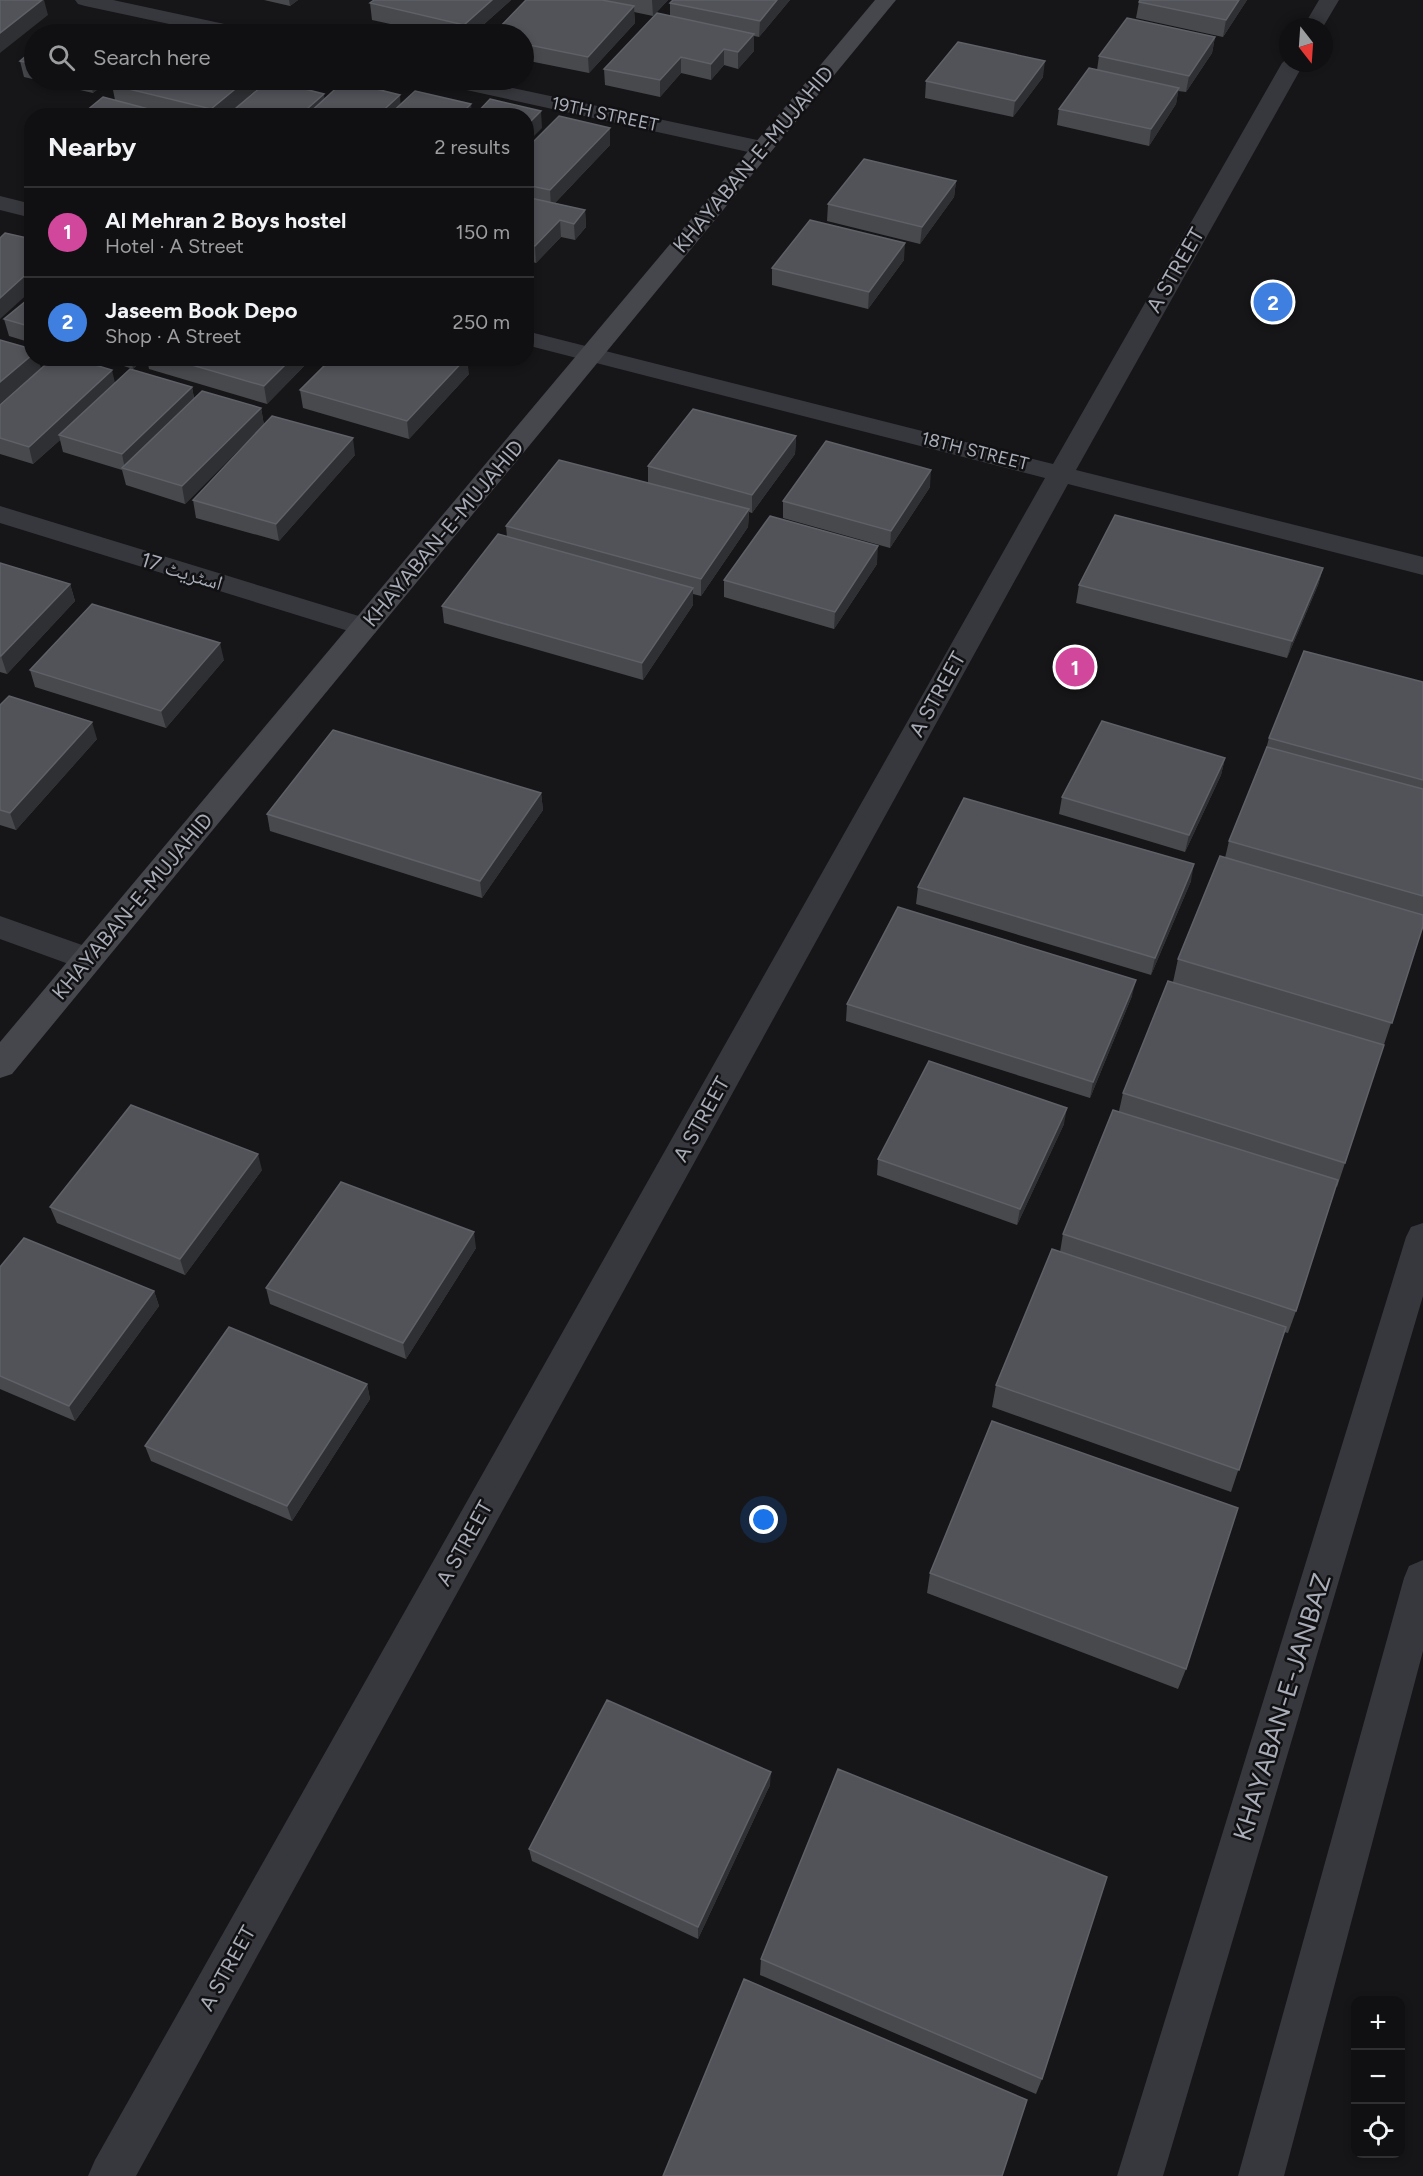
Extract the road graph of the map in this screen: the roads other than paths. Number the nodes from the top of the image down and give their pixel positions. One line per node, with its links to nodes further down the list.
1 (85, 0): 5 (street)
2 (886, 0): 8 (main road, KHAYABAN-E-MUJAHID)
3 (1329, 0): 4 (street)
4 (1318, 18)
5 (197, 24)
6 (1288, 72): 13 (street, A STREET)
7 (494, 90): 8 (street, 19TH STREET)
8 (762, 148): 12 (main road, KHAYABAN-E-MUJAHID)
9 (0, 203): 10 (street)
10 (24, 209)
11 (534, 340): 12 (street, 18TH STREET)
12 (591, 354): 13 (street, 18TH STREET); 16 (main road, KHAYABAN-E-MUJAHID)
13 (1060, 472): 15 (street, 18TH STREET); 22 (street, A STREET)
14 (0, 514): 16 (street, اسٹریٹ 17)
15 (1423, 566)
16 (365, 627): 18 (main road, KHAYABAN-E-MUJAHID)
17 (0, 927): 18 (street)
18 (88, 959): 19 (main road, KHAYABAN-E-MUJAHID)
19 (0, 1065)
20 (1423, 1237): 23 (street, KHAYABAN-E-JANBAZ)
21 (1423, 1578): 24 (street)
22 (111, 2176)
23 (1140, 2176)
24 (1261, 2176)

